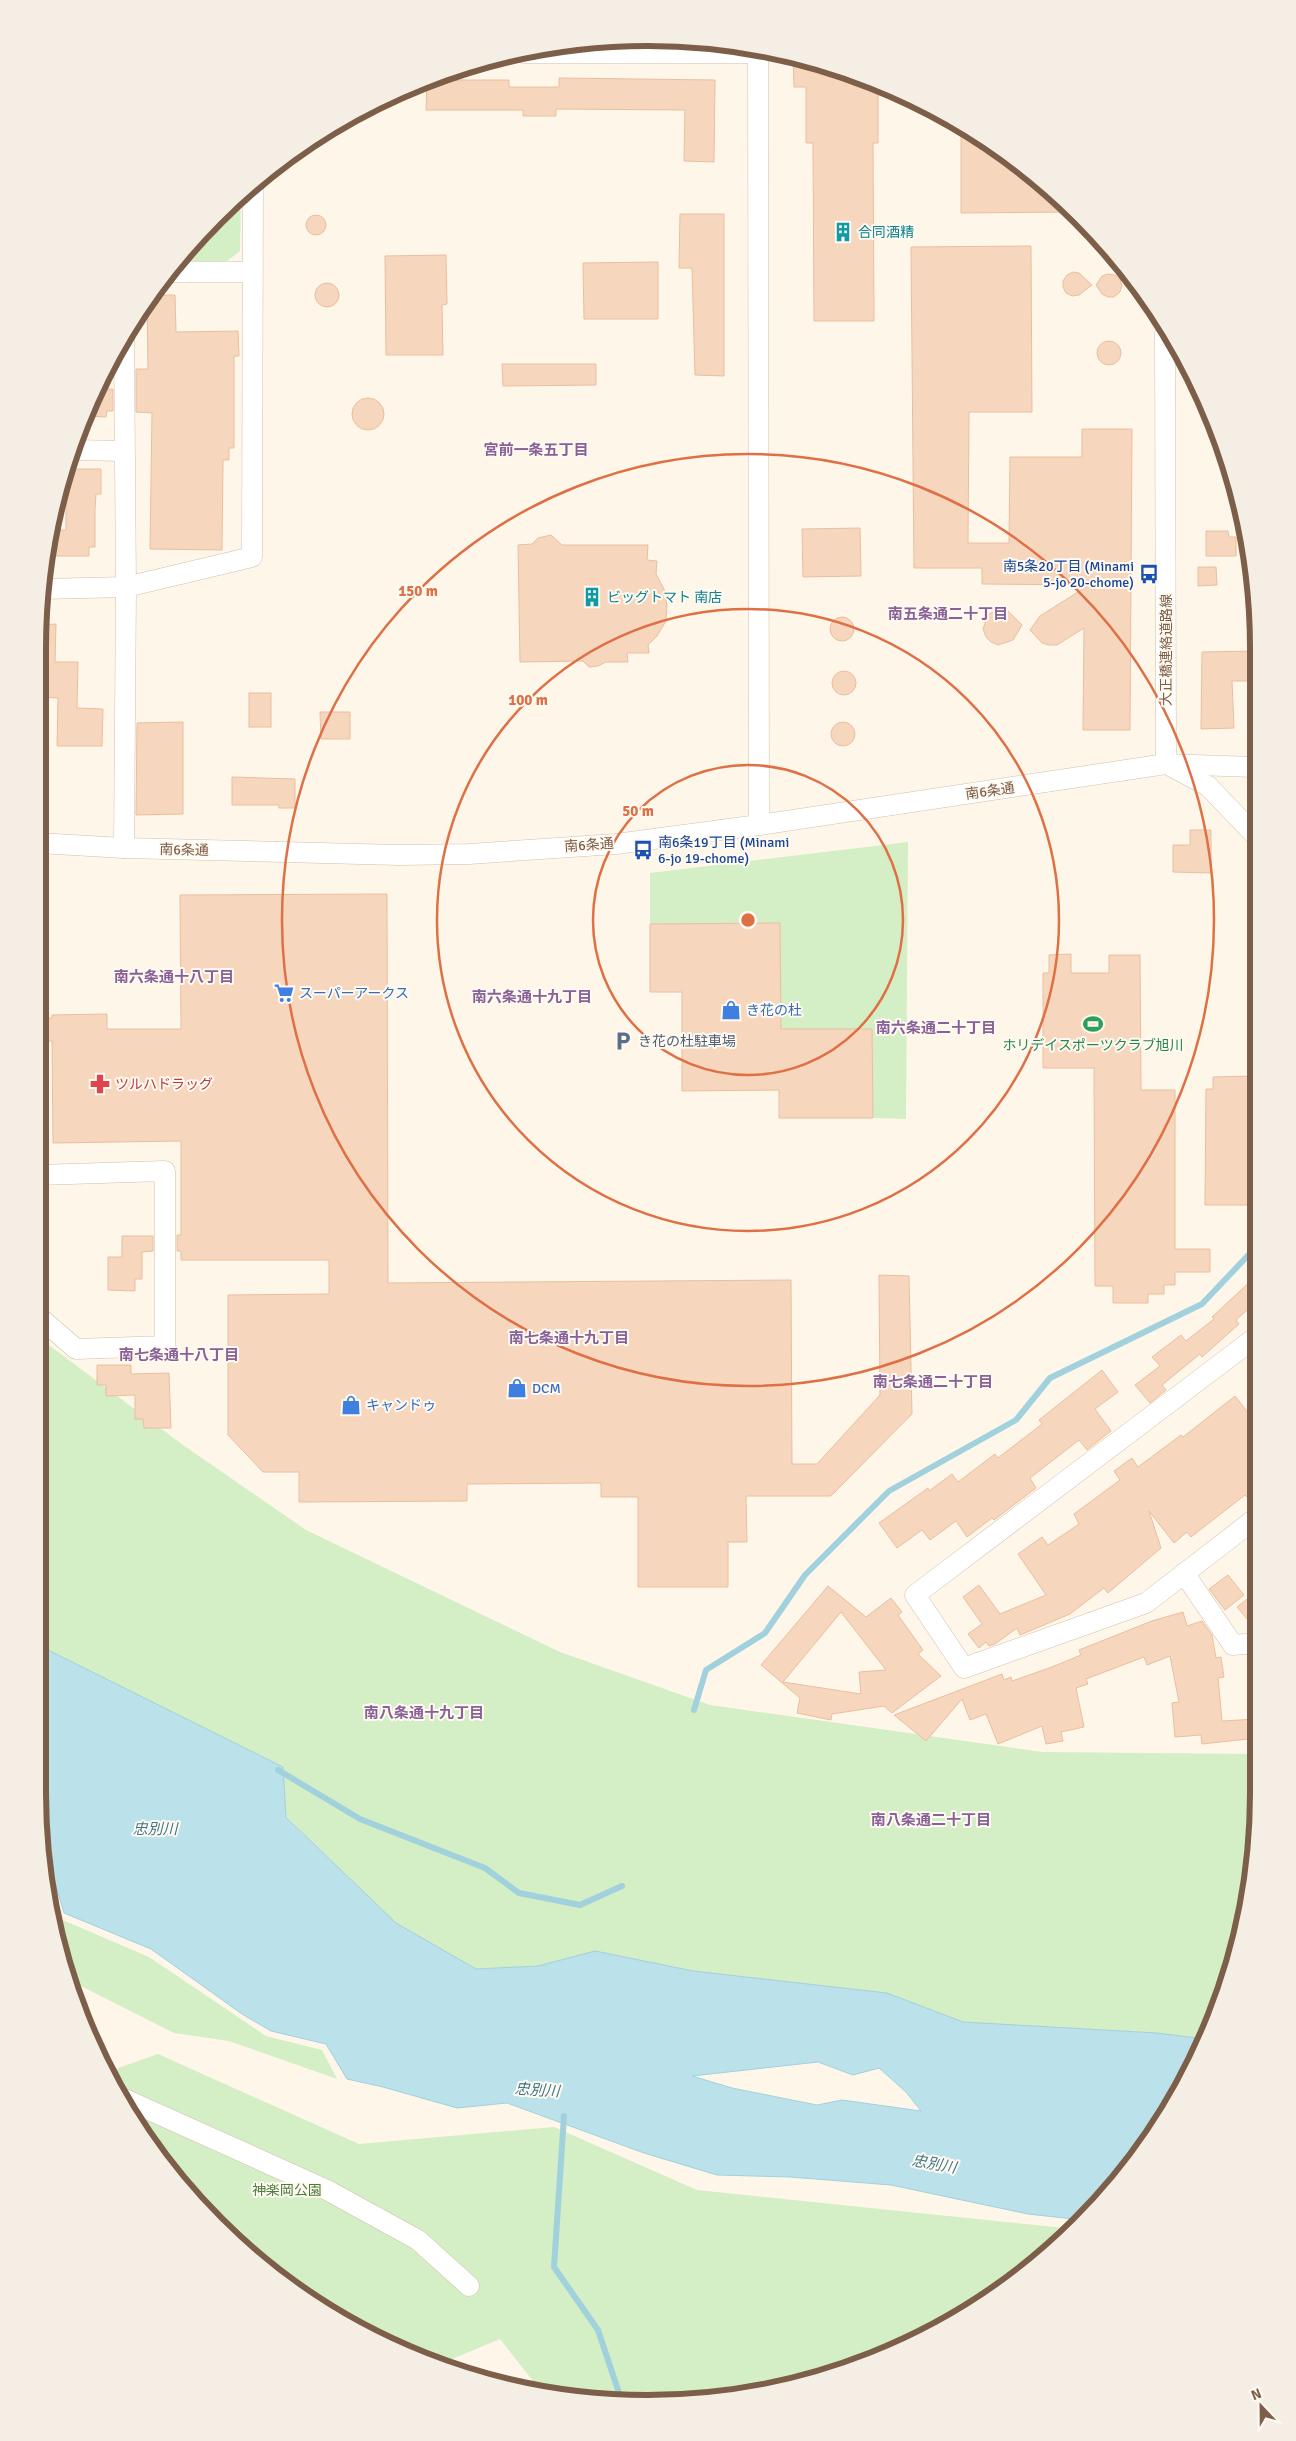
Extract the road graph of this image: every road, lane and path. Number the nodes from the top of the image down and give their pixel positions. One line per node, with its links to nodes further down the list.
1 (604, 48): 2 (street)
2 (729, 51)
3 (758, 57): 15 (street)
4 (253, 194): 6 (street)
5 (179, 272): 6 (street)
6 (252, 272): 11 (street)
7 (1165, 341): 13 (street, 大正橋連絡道路線)
8 (124, 353): 10 (street)
9 (80, 450): 10 (street)
10 (124, 451): 11 (street)
11 (126, 586): 12 (street); 18 (street)
12 (50, 589)
13 (1166, 764): 14 (street, 南6条通); 15 (street, 南6条通); 16 (street)
14 (1250, 767)
15 (759, 825): 18 (street, 南6条通)
16 (1250, 830)
17 (46, 843): 18 (street, 南6条通)
18 (124, 848)
19 (46, 1175): 20 (street)
20 (46, 1323)
21 (1250, 1342): 23 (street)
22 (1250, 1523): 23 (street)
23 (1184, 1574): 24 (street)
24 (1250, 1644)
25 (132, 2103): 26 (street)
26 (469, 2286)

